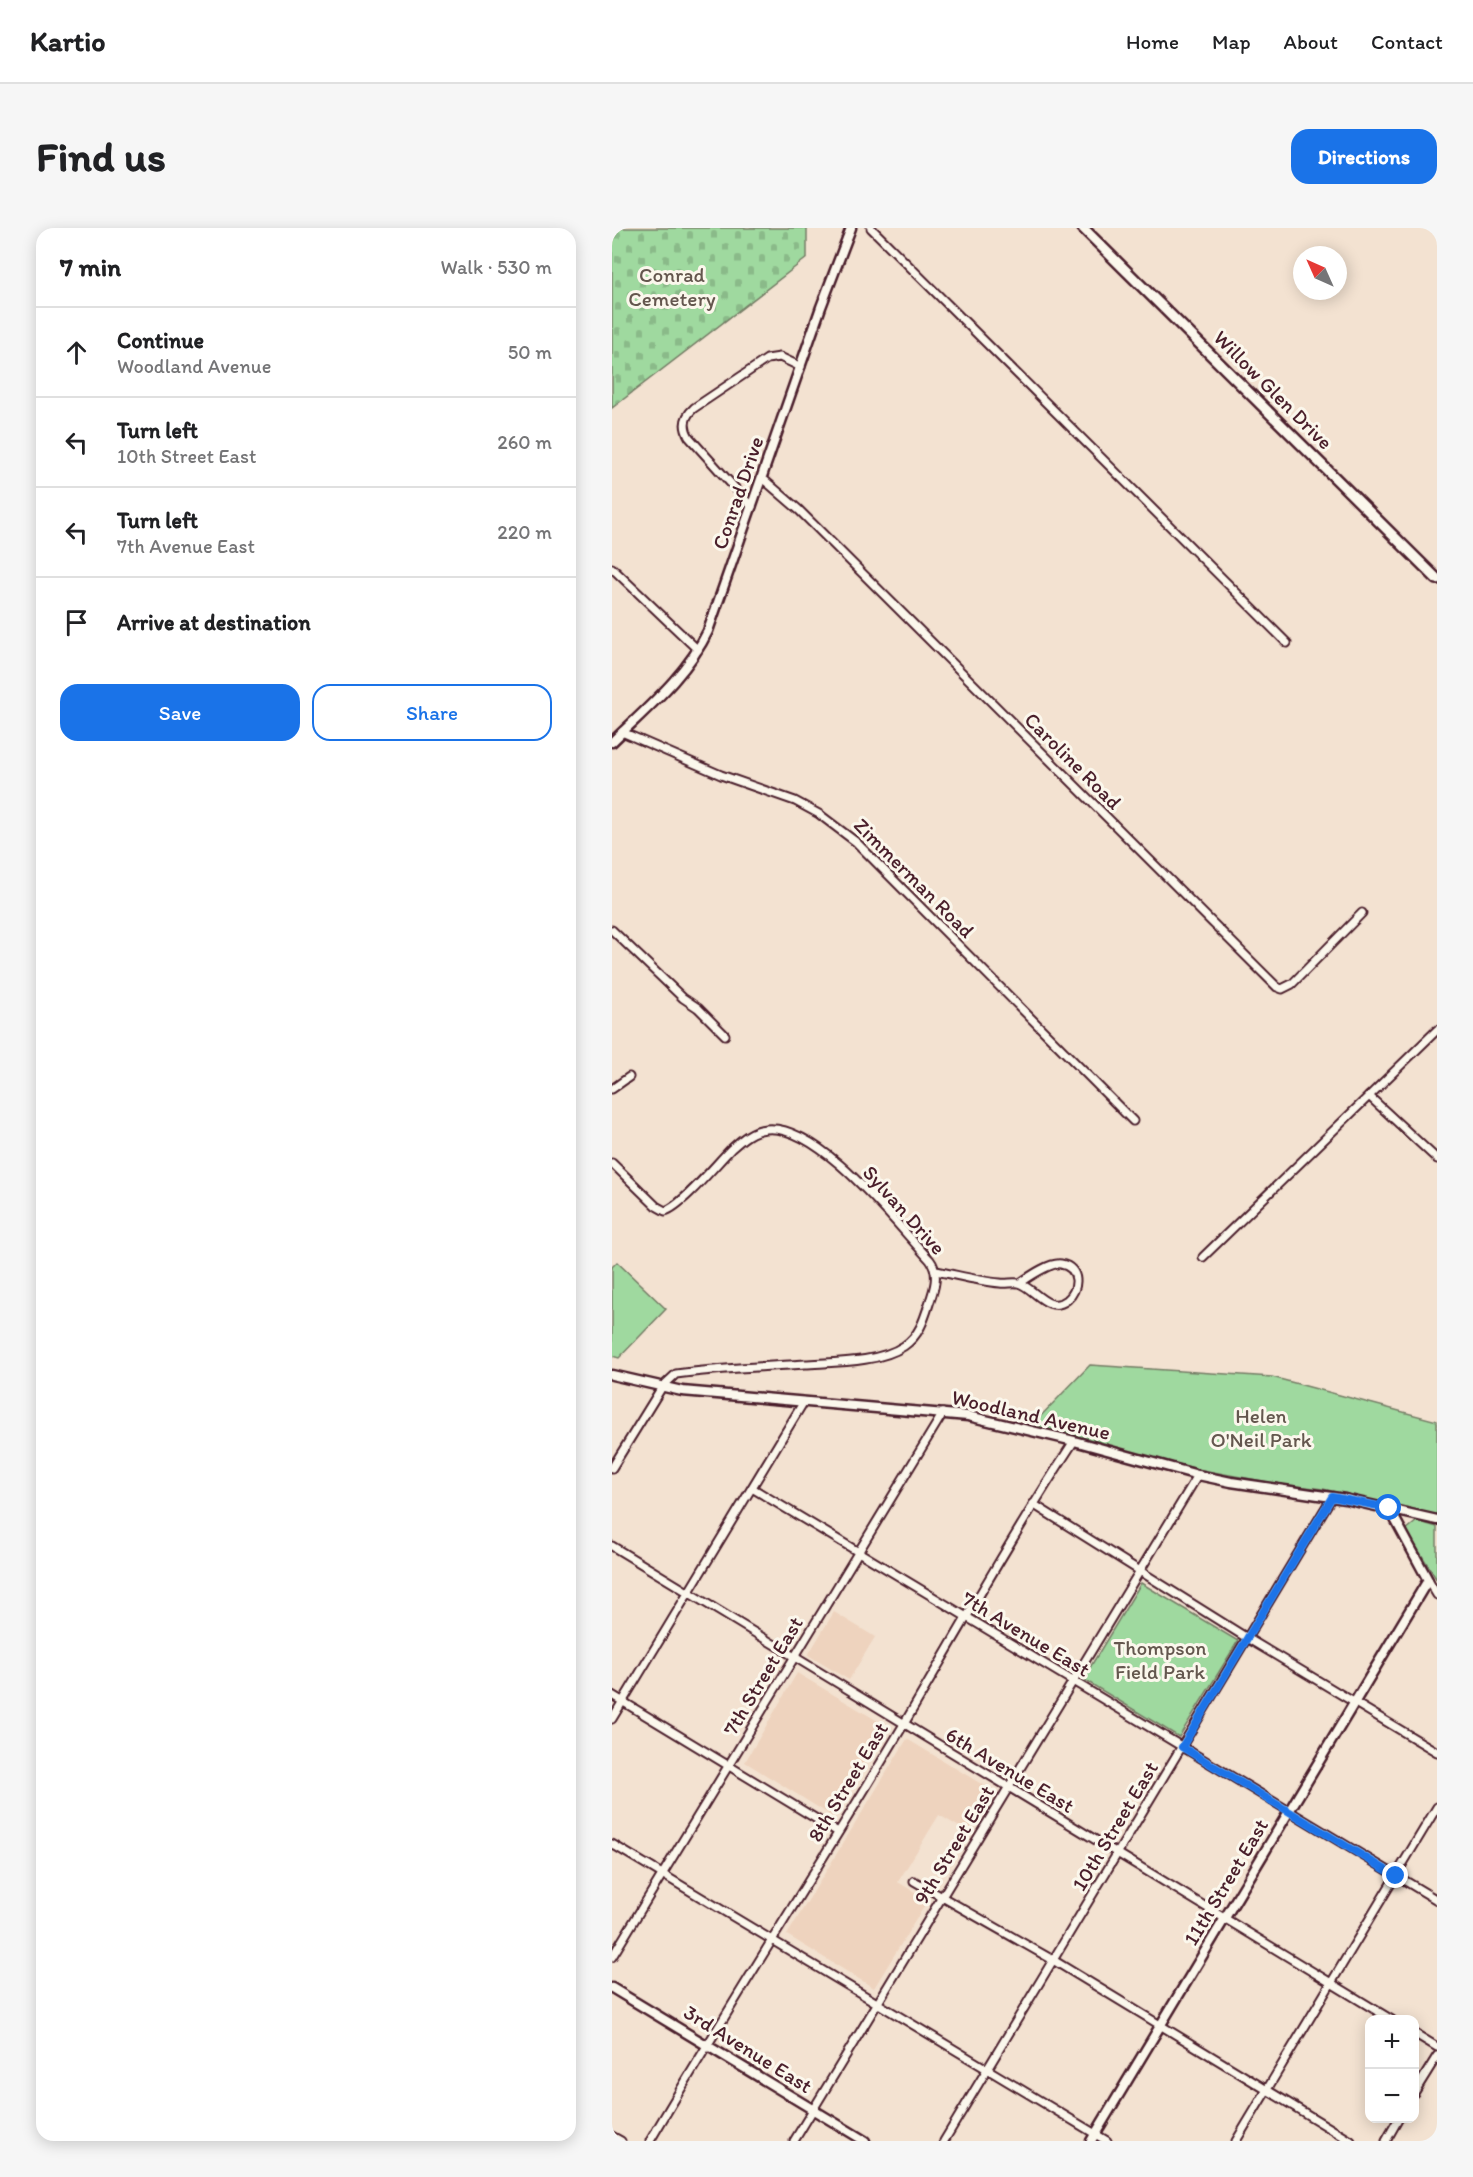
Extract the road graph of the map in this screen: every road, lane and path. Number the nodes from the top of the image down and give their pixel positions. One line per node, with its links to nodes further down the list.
1 (851, 228): 4 (street, Conrad Drive)
2 (871, 228): 9 (street)
3 (1083, 228): 8 (main road, Willow Glen Drive)
4 (801, 367): 5 (street, Conrad Drive); 6 (street)
5 (762, 478): 6 (street, Conrad Drive); 13 (street, Caroline Road)
6 (752, 507): 10 (street, Conrad Drive)
7 (612, 568): 10 (street)
8 (1437, 579)
9 (1287, 643)
10 (698, 650): 11 (street, Conrad Drive)
11 (622, 732): 12 (street, Conrad Drive); 20 (street, Zimmerman Road)
12 (612, 742)
13 (1362, 913)
14 (612, 930): 16 (street)
15 (1437, 1030): 19 (street)
16 (725, 1035)
17 (629, 1077): 18 (street)
18 (612, 1089)
19 (1369, 1096): 21 (street); 23 (street)
20 (1133, 1120)
21 (1437, 1159)
22 (612, 1163): 24 (street, Sylvan Drive)
23 (1203, 1257)
24 (936, 1271): 25 (street); 27 (street, Sylvan Drive)
25 (1020, 1283): 25 (street)
26 (612, 1375): 27 (street, Woodland Avenue)
27 (662, 1387): 28 (street, Woodland Avenue); 31 (street)
28 (803, 1403): 29 (street, Woodland Avenue); 33 (street)
29 (943, 1413): 30 (street, Woodland Avenue); 39 (street, 7th Street East)
30 (1074, 1441): 32 (street, Woodland Avenue); 35 (street, 8th Street East)
31 (612, 1468)
32 (1198, 1474): 34 (street, Woodland Avenue); 40 (street, 9th Street East)
33 (752, 1488): 39 (street, 7th Avenue East); 42 (street)
34 (1332, 1497): 36 (street, Woodland Avenue); 45 (street, 10th Street East)
35 (1033, 1504): 40 (street); 44 (street, 8th Street East)
36 (1389, 1508): 37 (street, Woodland Avenue); 41 (street)
37 (1437, 1520)
38 (612, 1546): 42 (street, 6th Avenue East)
39 (858, 1552): 44 (street, 7th Avenue East); 46 (street, 7th Street East)
40 (1140, 1571): 45 (street); 47 (street, 9th Street East)
41 (1428, 1580): 43 (street); 50 (street, 11th Street East)
42 (689, 1592): 46 (street, 6th Avenue East); 49 (street)
43 (1437, 1595)
44 (966, 1617): 47 (street, 7th Avenue East); 52 (street, 8th Street East)
45 (1247, 1638): 50 (street); 53 (street, 10th Street East)
46 (795, 1656): 52 (street, 6th Avenue East); 55 (street, 7th Street East)
47 (1073, 1681): 53 (street, 7th Avenue East); 56 (street, 9th Street East)
48 (612, 1695): 49 (street)
49 (623, 1702): 51 (street); 55 (street)
50 (1355, 1703): 54 (street); 58 (street, 11th Street East)
51 (612, 1719)
52 (903, 1725): 56 (street, 6th Avenue East); 59 (street, 8th Street East)
53 (1182, 1747): 58 (street, 7th Avenue East); 61 (street, 10th Street East)
54 (1437, 1752)
55 (728, 1766): 59 (street); 62 (street, 7th Street East)
56 (1008, 1787): 61 (street, 6th Avenue East); 65 (street, 9th Street East)
57 (1437, 1807): 63 (street)
58 (1289, 1812): 63 (street, 7th Avenue East); 67 (street, 11th Street East)
59 (838, 1832): 68 (street, 8th Street East)
60 (612, 1844): 62 (street)
61 (1117, 1854): 67 (street, 6th Avenue East); 70 (street, 10th Street East)
62 (662, 1874): 68 (street); 69 (street, 7th Street East)
63 (1396, 1876): 66 (street, 7th Avenue East); 71 (street)
64 (914, 1881): 65 (street)
65 (942, 1898): 70 (street); 73 (street, 9th Street East)
66 (1437, 1900)
67 (1225, 1918): 71 (street, 6th Avenue East); 75 (street, 11th Street East)
68 (772, 1938): 73 (street); 77 (street, 8th Street East)
69 (612, 1957)
70 (1053, 1960): 75 (street); 80 (street, 10th Street East)
71 (1331, 1983): 74 (street, 6th Avenue East); 82 (street)
72 (612, 1988): 77 (street, 3rd Avenue East)
73 (878, 2002): 80 (street); 83 (street, 9th Street East)
74 (1385, 2015)
75 (1160, 2026): 82 (street); 86 (street, 11th Street East)
76 (1419, 2036): 78 (street)
77 (706, 2045): 83 (street, 3rd Avenue East); 88 (street, 8th Street East)
78 (1437, 2047)
79 (1437, 2056): 81 (street)
80 (988, 2068): 86 (street); 91 (street, 10th Street East)
81 (1419, 2085)
82 (1267, 2090): 93 (street); 94 (street)
83 (813, 2110): 89 (street, 9th Street East); 90 (street, 3rd Avenue East)
84 (1396, 2123): 95 (street)
85 (612, 2136): 87 (street)
86 (1093, 2138): 92 (street)
87 (621, 2141)
88 (650, 2141)
89 (794, 2141)
90 (865, 2141)
91 (944, 2141)
92 (1107, 2141)
93 (1236, 2141)
94 (1351, 2141)
95 (1386, 2141)

